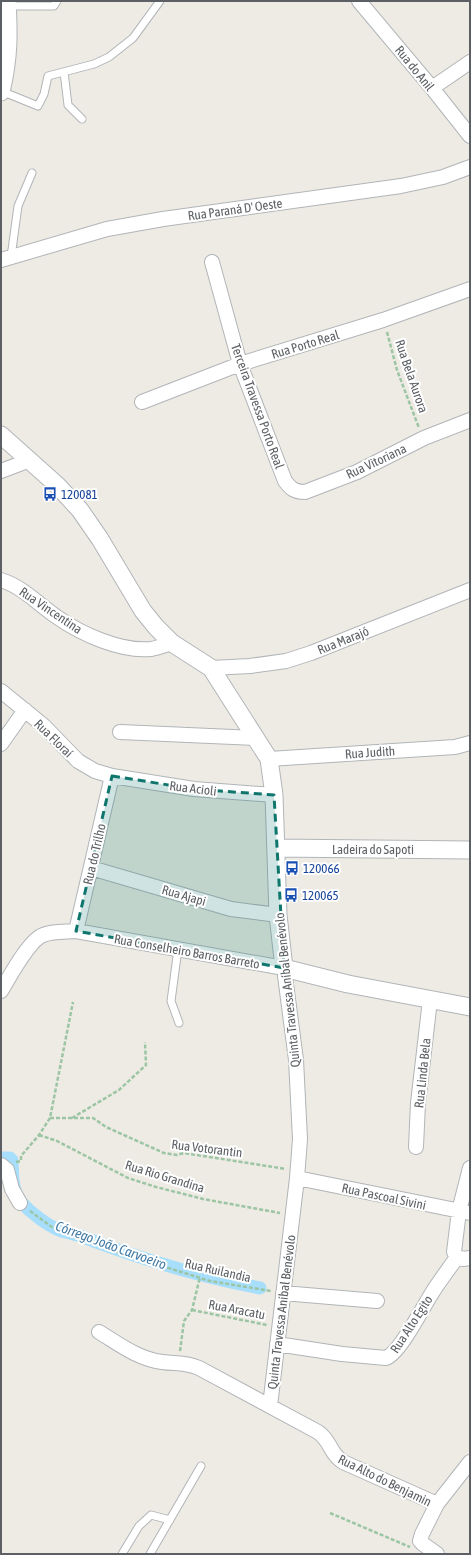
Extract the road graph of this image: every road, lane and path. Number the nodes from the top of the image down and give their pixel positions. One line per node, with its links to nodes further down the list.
1 (57, 1): 4 (lane)
2 (160, 1): 6 (lane)
3 (359, 1): 7 (street, Rua do Anil)
4 (7, 3): 8 (street)
5 (470, 62): 7 (street)
6 (64, 72): 8 (lane); 9 (lane)
7 (432, 88): 10 (street, Rua do Anil)
8 (1, 91)
9 (82, 119)
10 (470, 136)
11 (470, 167): 13 (street, Rua Paraná D' Oeste)
12 (32, 174): 13 (lane)
13 (6, 259)
14 (212, 262): 17 (street, Terceira Travessa Porto Real)
15 (470, 289): 16 (street, Rua Porto Real)
16 (384, 320): 17 (street, Rua Porto Real); 21 (path, Rua Bela Aurora)
17 (240, 364): 18 (street, Rua Porto Real); 24 (street, Terceira Travessa Porto Real)
18 (142, 402)
19 (470, 420): 21 (street, Rua Vitoriana)
20 (1, 435): 22 (street, Quinta Travessa Aníbal Benévolo)
21 (424, 438): 24 (street, Rua Vitoriana)
22 (30, 460): 23 (street); 27 (street, Quinta Travessa Aníbal Benévolo)
23 (1, 471)
24 (285, 481)
25 (1, 580): 27 (street, Rua Vincentina)
26 (470, 590): 28 (street, Rua Marajó)
27 (172, 643): 28 (street, Quinta Travessa Aníbal Benévolo)
28 (211, 668): 32 (street, Quinta Travessa Aníbal Benévolo)
29 (1, 691): 30 (street, Rua Floraí)
30 (25, 710): 34 (street); 36 (street, Rua Floraí)
31 (120, 732): 32 (street)
32 (256, 738): 35 (street, Quinta Travessa Aníbal Benévolo)
33 (470, 743): 35 (street, Rua Judith)
34 (1, 744)
35 (269, 759): 37 (street, Quinta Travessa Aníbal Benévolo)
36 (112, 776): 37 (street, Rua Acioli); 40 (street, Rua do Trilho)
37 (274, 795): 38 (street, Quinta Travessa Aníbal Benévolo)
38 (276, 848): 39 (street, Ladeira do Sapoti); 41 (street, Quinta Travessa Aníbal Benévolo)
39 (470, 850)
40 (91, 868): 41 (street, Rua Ajapi); 42 (street, Rua do Trilho)
41 (278, 915): 44 (street, Quinta Travessa Aníbal Benévolo)
42 (76, 932): 43 (street, Rua Conselheiro Barros Barreto); 45 (street, Rua Conselheiro Barros Barreto)
43 (178, 949): 44 (street, Rua Conselheiro Barros Barreto); 49 (lane)
44 (284, 968): 46 (street, Rua Conselheiro Barros Barreto); 58 (street, Quinta Travessa Aníbal Benévolo)
45 (1, 991)
46 (430, 1000): 48 (street, Rua Conselheiro Barros Barreto); 54 (street, Rua Linda Bela)
47 (73, 1002): 51 (path)
48 (470, 1007)
49 (179, 1023)
50 (145, 1042): 52 (path)
51 (50, 1118): 52 (path, Rua Votorantin); 53 (path)
52 (72, 1118): 58 (path, Rua Votorantin)
53 (39, 1135): 55 (path); 61 (path, Rua Rio Grandina)
54 (416, 1146)
55 (22, 1161)
56 (2, 1165): 59 (street)
57 (470, 1168): 60 (street)
58 (298, 1175): 60 (street, Rua Pascoal Sivini); 61 (street, Quinta Travessa Aníbal Benévolo)
59 (20, 1203): 63 (path, Rua Ruilandia)
60 (465, 1212): 62 (street)
61 (293, 1216): 64 (street, Quinta Travessa Aníbal Benévolo)
62 (461, 1253): 69 (street, Rua Alto Egito)
63 (200, 1278): 64 (path, Rua Ruilandia); 66 (path)
64 (283, 1293): 65 (street); 67 (street, Quinta Travessa Aníbal Benévolo)
65 (377, 1301)
66 (192, 1310): 67 (path, Rua Aracatu); 70 (path)
67 (279, 1327): 69 (street, Quinta Travessa Aníbal Benévolo)
68 (99, 1332): 70 (street, Rua Alto do Benjamin)
69 (277, 1344): 71 (street, Quinta Travessa Aníbal Benévolo)
70 (179, 1363): 71 (street, Rua Alto do Benjamin)
71 (270, 1406): 74 (street, Rua Alto do Benjamin)
72 (470, 1462): 74 (street)
73 (201, 1466): 76 (lane)
74 (437, 1504): 77 (street, Rua Alto do Benjamin)
75 (330, 1513): 77 (path)
76 (170, 1520): 78 (lane); 79 (lane)
77 (423, 1544): 80 (street)
78 (122, 1554)
79 (150, 1554)
80 (437, 1554)

